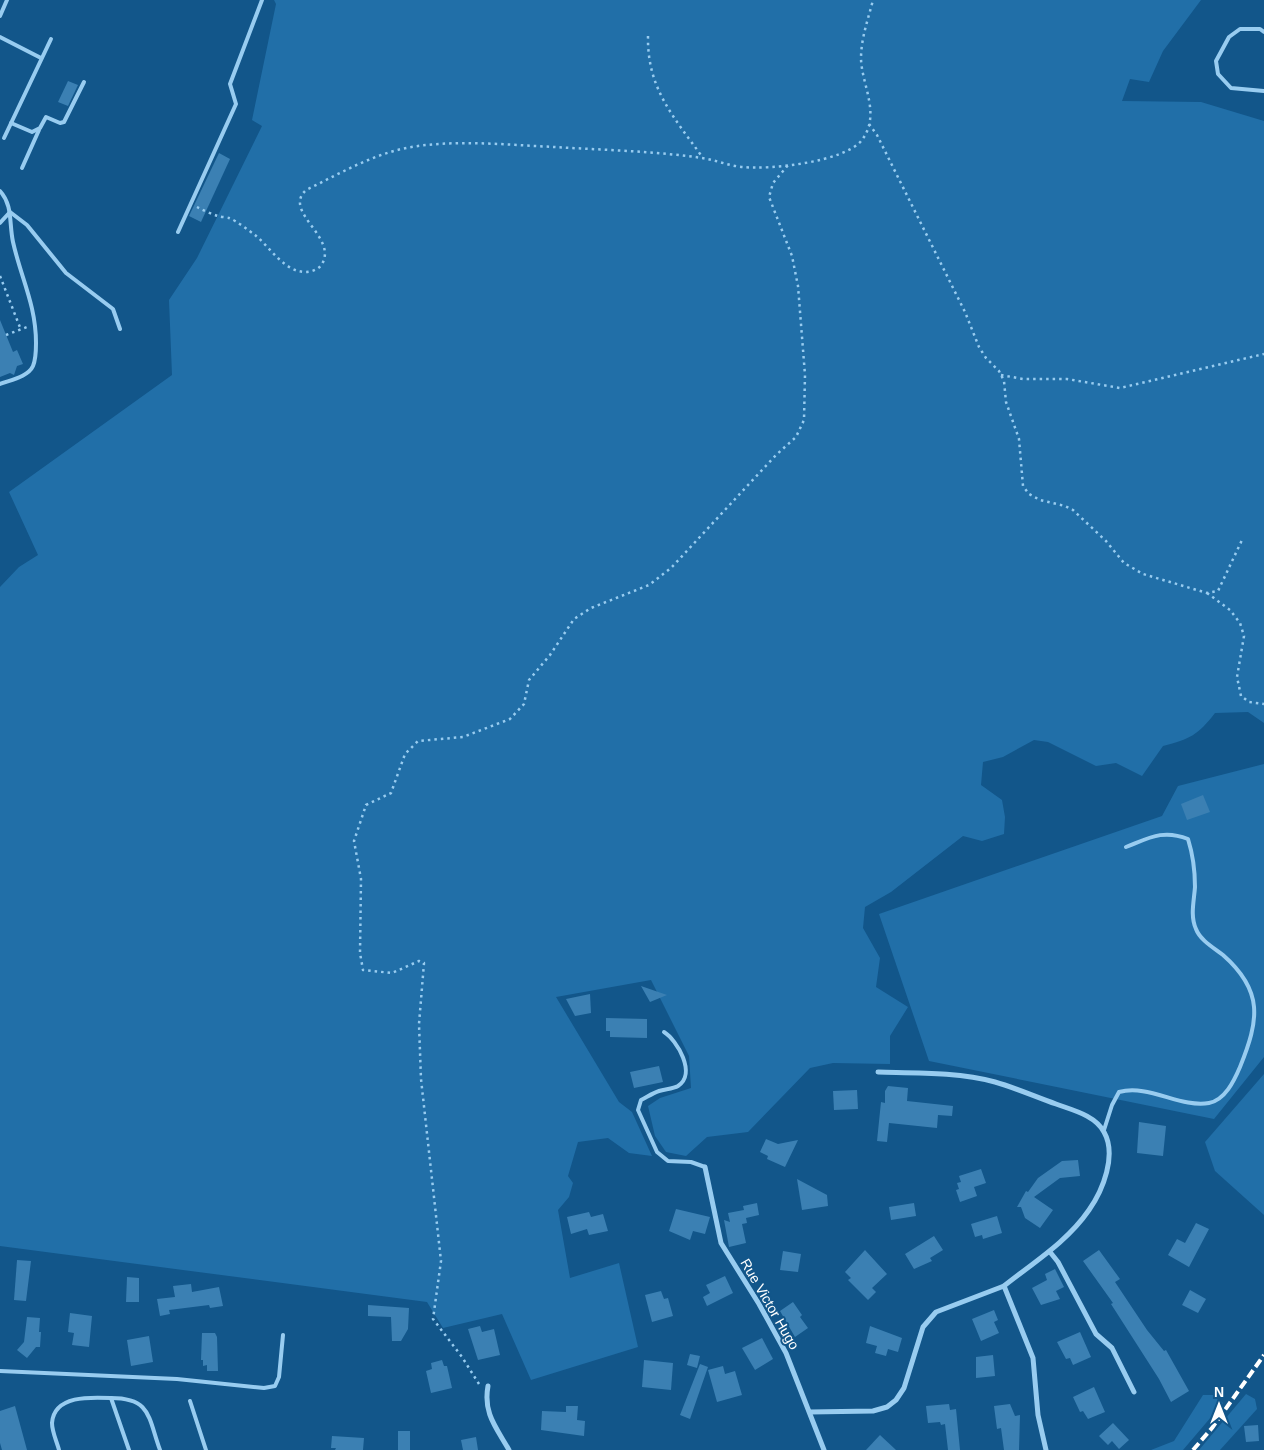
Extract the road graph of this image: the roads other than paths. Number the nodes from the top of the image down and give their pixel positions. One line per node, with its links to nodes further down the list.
1 (7, 0): 3 (lane)
2 (262, 0): 17 (lane)
3 (0, 16)
4 (1264, 32): 9 (lane)
5 (0, 37): 7 (lane)
6 (51, 39): 7 (lane)
7 (41, 58): 10 (lane)
8 (84, 82): 11 (lane)
9 (1264, 91)
10 (11, 123): 11 (lane); 12 (lane)
11 (40, 128): 13 (lane)
12 (4, 138)
13 (22, 168)
14 (0, 191): 15 (lane)
15 (10, 212): 16 (lane); 18 (lane); 19 (lane)
16 (0, 223)
17 (178, 232)
18 (120, 330)
19 (0, 384)
20 (1126, 847): 23 (lane)
21 (664, 1032): 24 (lane)
22 (878, 1072): 23 (street)
23 (1104, 1130): 25 (street)
24 (705, 1167): 33 (street, Rue Victor Hugo)
25 (1050, 1252): 26 (street); 30 (street)
26 (1004, 1286): 33 (street); 40 (street)
27 (282, 1335): 28 (lane)
28 (0, 1371)
29 (488, 1386): 38 (street)
30 (1134, 1392)
31 (111, 1398): 34 (lane); 35 (lane); 36 (lane)
32 (190, 1401): 37 (lane)
33 (810, 1412): 39 (street, Rue Victor Hugo)
34 (59, 1450)
35 (129, 1450)
36 (160, 1450)
37 (206, 1450)
38 (509, 1450)
39 (824, 1450)
40 (1046, 1450)

